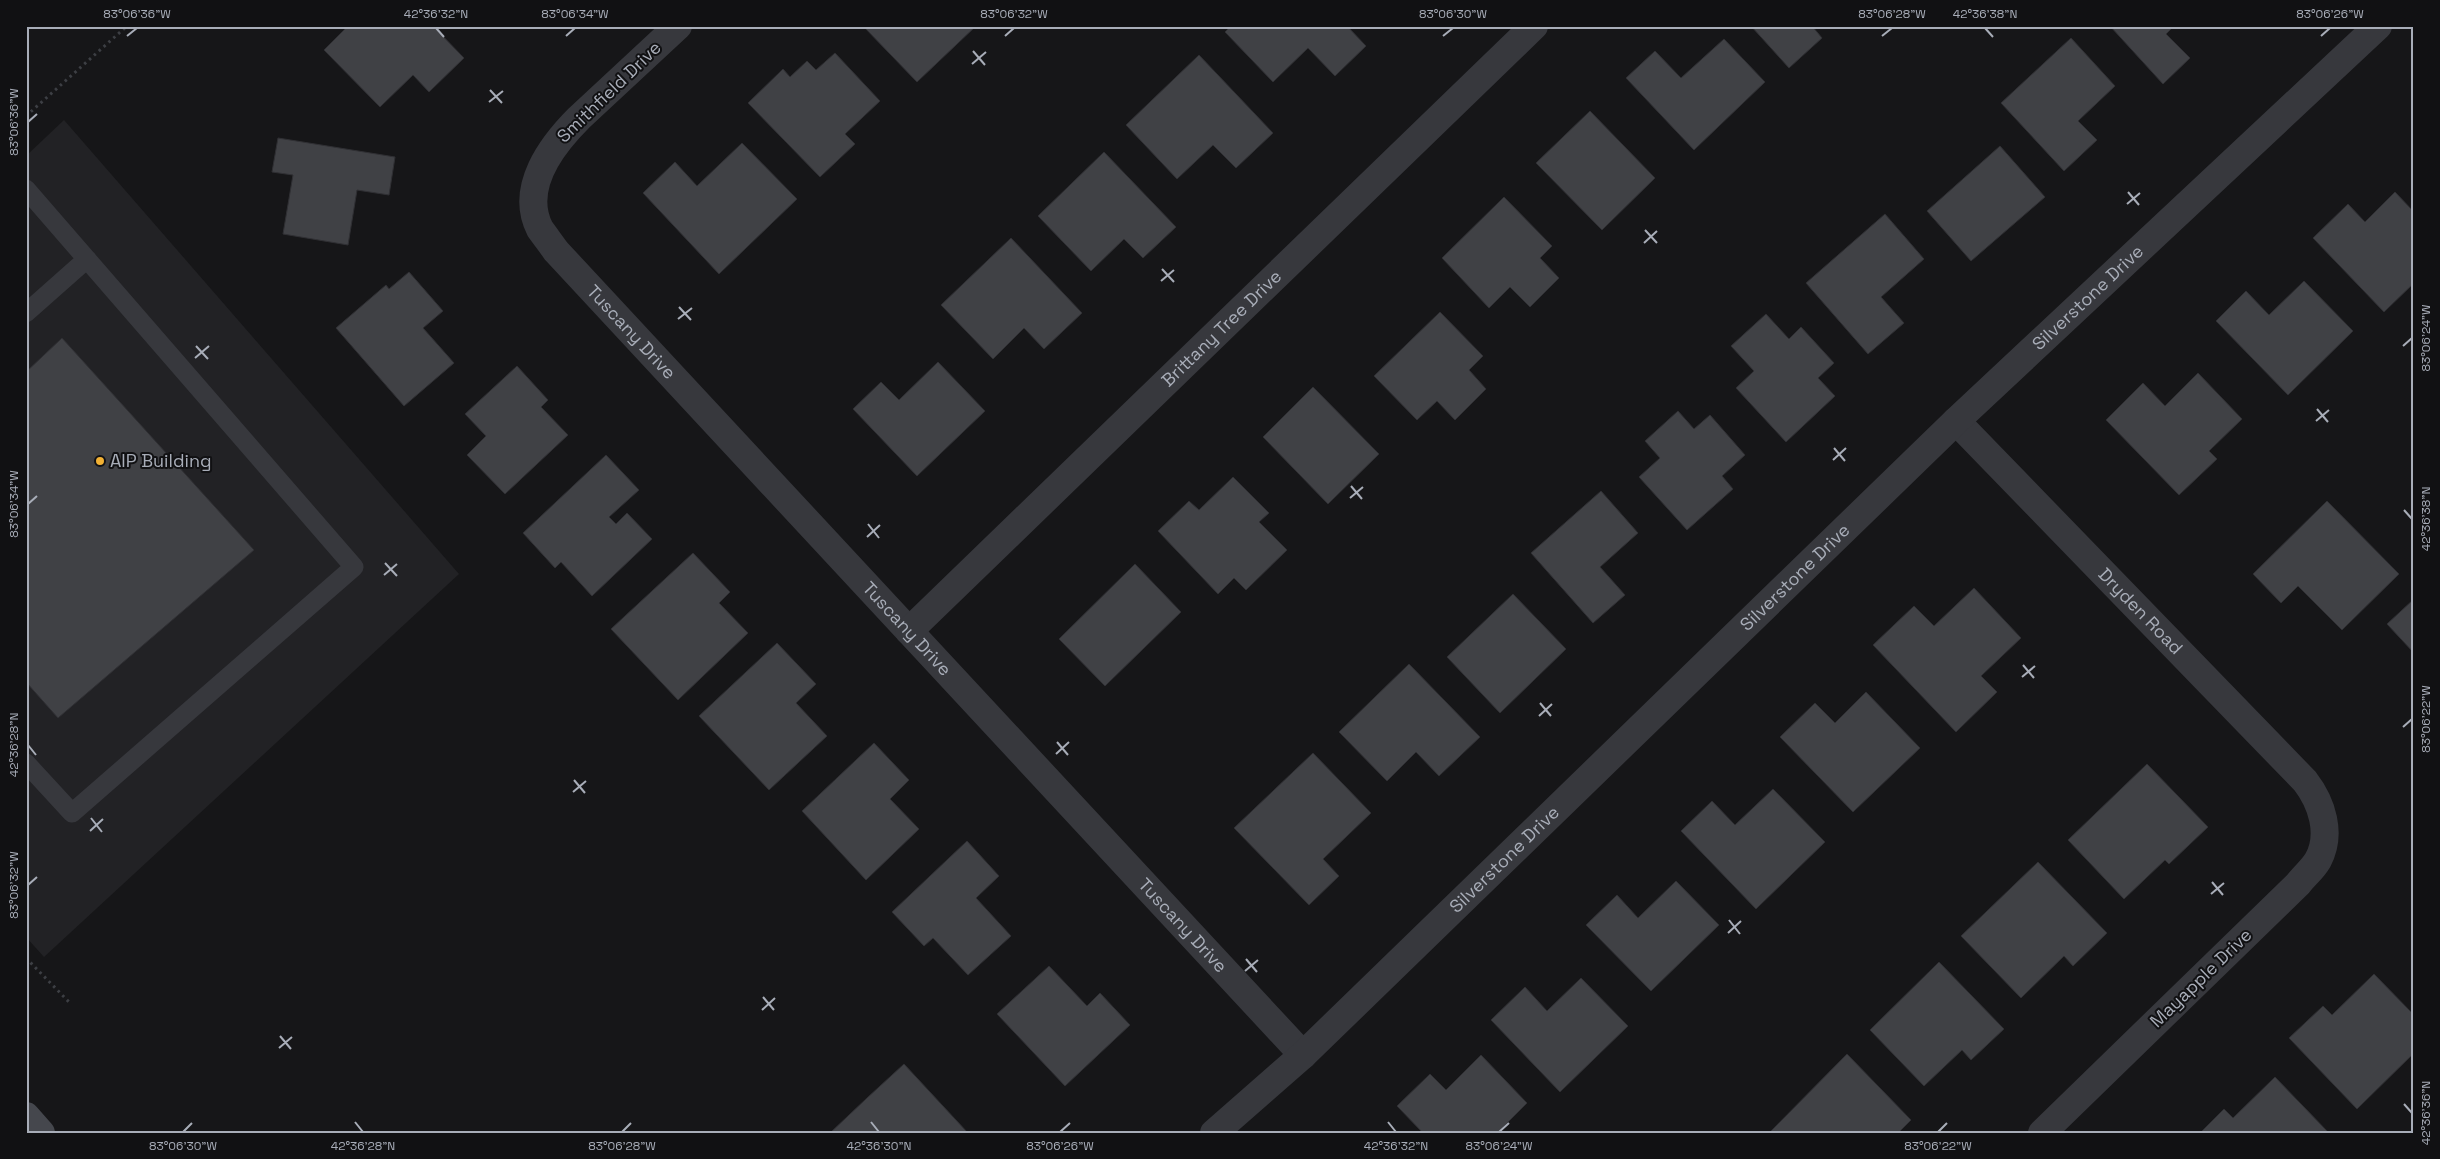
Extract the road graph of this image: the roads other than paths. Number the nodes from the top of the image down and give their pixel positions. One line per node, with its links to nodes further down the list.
1 (678, 26): 5 (street, Smithfield Drive)
2 (1534, 26): 9 (street, Brittany Tree Drive)
3 (2378, 26): 8 (street, Silverstone Drive)
4 (26, 189): 6 (lane)
5 (533, 189): 9 (street, Tuscany Drive)
6 (87, 259): 7 (lane); 10 (lane)
7 (26, 313)
8 (1956, 421): 11 (street, Dryden Road); 12 (street, Silverstone Drive)
9 (909, 631): 12 (street, Tuscany Drive)
10 (26, 763)
11 (2320, 805): 16 (street, Mayapple Drive)
12 (1303, 1055): 15 (street, Silverstone Drive)
13 (26, 1116): 14 (main road)
14 (41, 1133)
15 (1214, 1133)
16 (2042, 1133)

